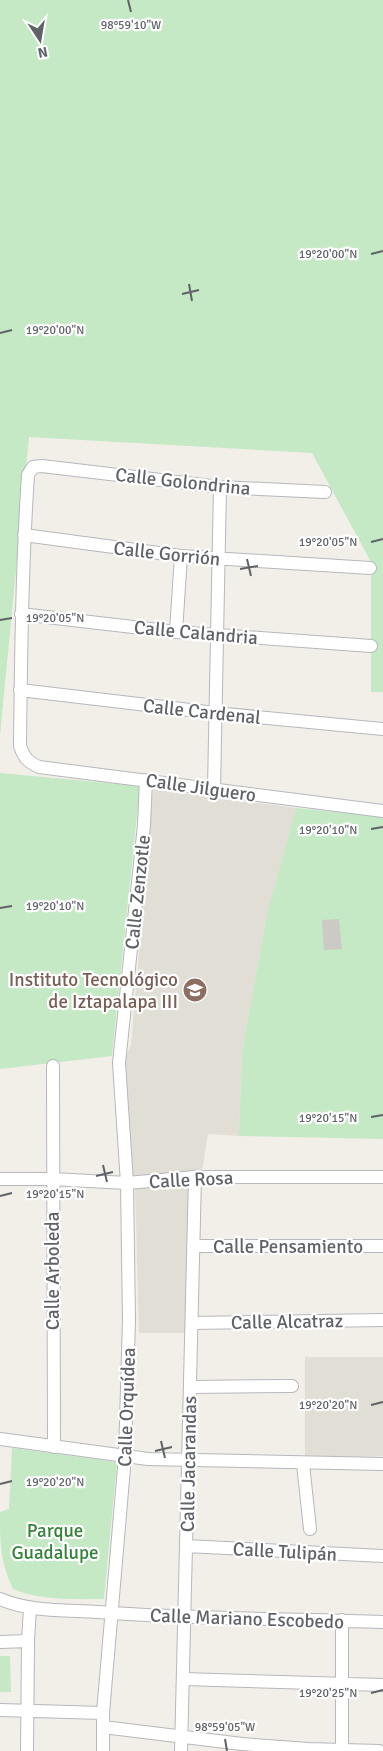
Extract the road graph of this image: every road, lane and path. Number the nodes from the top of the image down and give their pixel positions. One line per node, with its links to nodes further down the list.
1 (220, 487): 2 (street, Calle Golondrina); 3 (street, Calle Golondrina); 5 (street)
2 (325, 492)
3 (24, 535): 4 (street, Calle Gorrión); 7 (street)
4 (181, 556): 5 (street, Calle Gorrión); 8 (street)
5 (220, 559): 6 (street, Calle Gorrión); 9 (street)
6 (370, 568)
7 (21, 614): 8 (street, Calle Calandria); 11 (street)
8 (176, 632): 9 (street, Calle Calandria)
9 (217, 635): 10 (street, Calle Calandria); 12 (street)
10 (371, 646)
11 (20, 690): 12 (street, Calle Cardenal); 14 (street, Calle Jilguero)
12 (215, 713): 13 (street, Calle Cardenal); 15 (street)
13 (383, 729)
14 (146, 780): 15 (street, Calle Jilguero); 17 (street, Calle Zenzotle)
15 (214, 790): 16 (street, Calle Jilguero)
16 (383, 811)
17 (119, 1063): 23 (street, Calle Orquídea)
18 (53, 1066): 21 (street, Calle Arboleda)
19 (195, 1176): 20 (street, Calle Rosa); 23 (street, Calle Rosa); 24 (street, Calle Jacarandas)
20 (383, 1177)
21 (52, 1179): 22 (street, Calle Rosa); 23 (street, Calle Rosa); 31 (street, Calle Arboleda)
22 (0, 1180)
23 (127, 1183): 32 (street, Calle Orquídea)
24 (194, 1246): 25 (street, Calle Pensamiento); 27 (street, Calle Jacarandas)
25 (383, 1246)
26 (383, 1320): 27 (street, Calle Alcatraz)
27 (192, 1323): 29 (street, Calle Jacarandas)
28 (292, 1386): 29 (street)
29 (190, 1387): 33 (street, Calle Jacarandas)
30 (0, 1439): 31 (street)
31 (54, 1446): 32 (street)
32 (125, 1456): 33 (street); 41 (street, Calle Orquídea)
33 (188, 1460): 34 (street); 37 (street, Calle Jacarandas)
34 (303, 1464): 35 (street); 36 (street)
35 (383, 1464)
36 (310, 1529)
37 (186, 1546): 38 (street, Calle Tulipán); 42 (street, Calle Jacarandas)
38 (383, 1556)
39 (0, 1599): 40 (street, Calle Mariano Escobedo)
40 (30, 1608): 41 (street, Calle Mariano Escobedo); 45 (street)
41 (112, 1613): 42 (street, Calle Mariano Escobedo); 52 (street, Calle Orquídea)
42 (184, 1618): 43 (street, Calle Mariano Escobedo); 47 (street, Calle Jacarandas)
43 (342, 1620): 44 (street, Calle Mariano Escobedo); 48 (street)
44 (383, 1622)
45 (28, 1641): 46 (street); 51 (street)
46 (0, 1642)
47 (183, 1679): 48 (street); 54 (street, Calle Jacarandas)
48 (341, 1684): 49 (street); 56 (street)
49 (383, 1685)
50 (0, 1710): 51 (street)
51 (27, 1710): 52 (street); 58 (street)
52 (103, 1713): 53 (street, Calle Orquídea)
53 (103, 1727): 54 (street); 59 (street, Calle Orquídea)
54 (181, 1745): 55 (street)
55 (242, 1748): 57 (street)
56 (342, 1749): 57 (street); 60 (street)
57 (308, 1750)
58 (26, 1751)
59 (103, 1751)
60 (373, 1751)

